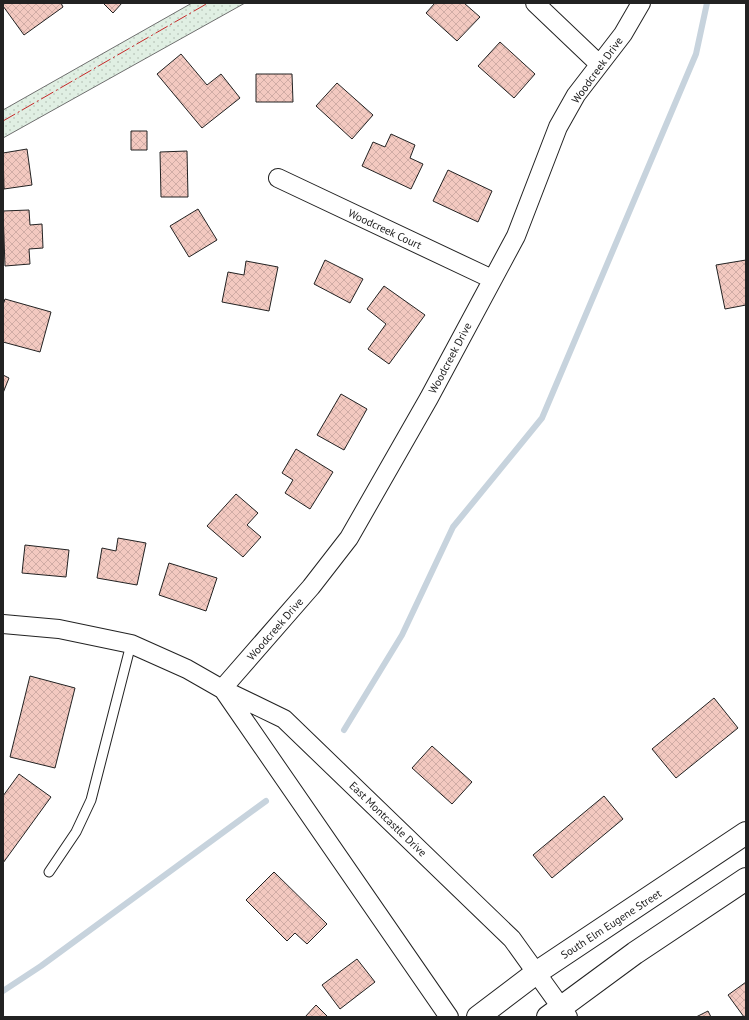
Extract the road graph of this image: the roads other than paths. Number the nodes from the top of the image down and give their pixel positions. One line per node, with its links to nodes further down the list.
1 (535, 3): 3 (street)
2 (641, 3): 3 (street, Woodcreek Drive)
3 (599, 64): 5 (street, Woodcreek Drive)
4 (278, 178): 5 (street, Woodcreek Court)
5 (492, 280): 8 (street, Woodcreek Drive)
6 (3, 624): 7 (street, East Montcastle Drive)
7 (131, 644): 8 (street, East Montcastle Drive); 10 (lane)
8 (222, 689): 12 (street, East Montcastle Drive); 14 (street, East Montcastle Drive)
9 (746, 834): 12 (main road, South Elm Eugene Street)
10 (49, 872)
11 (746, 879): 13 (main road)
12 (536, 973): 13 (street, East Montcastle Drive); 15 (main road, South Elm Eugene Street)
13 (559, 1014)
14 (449, 1017)
15 (478, 1017)

